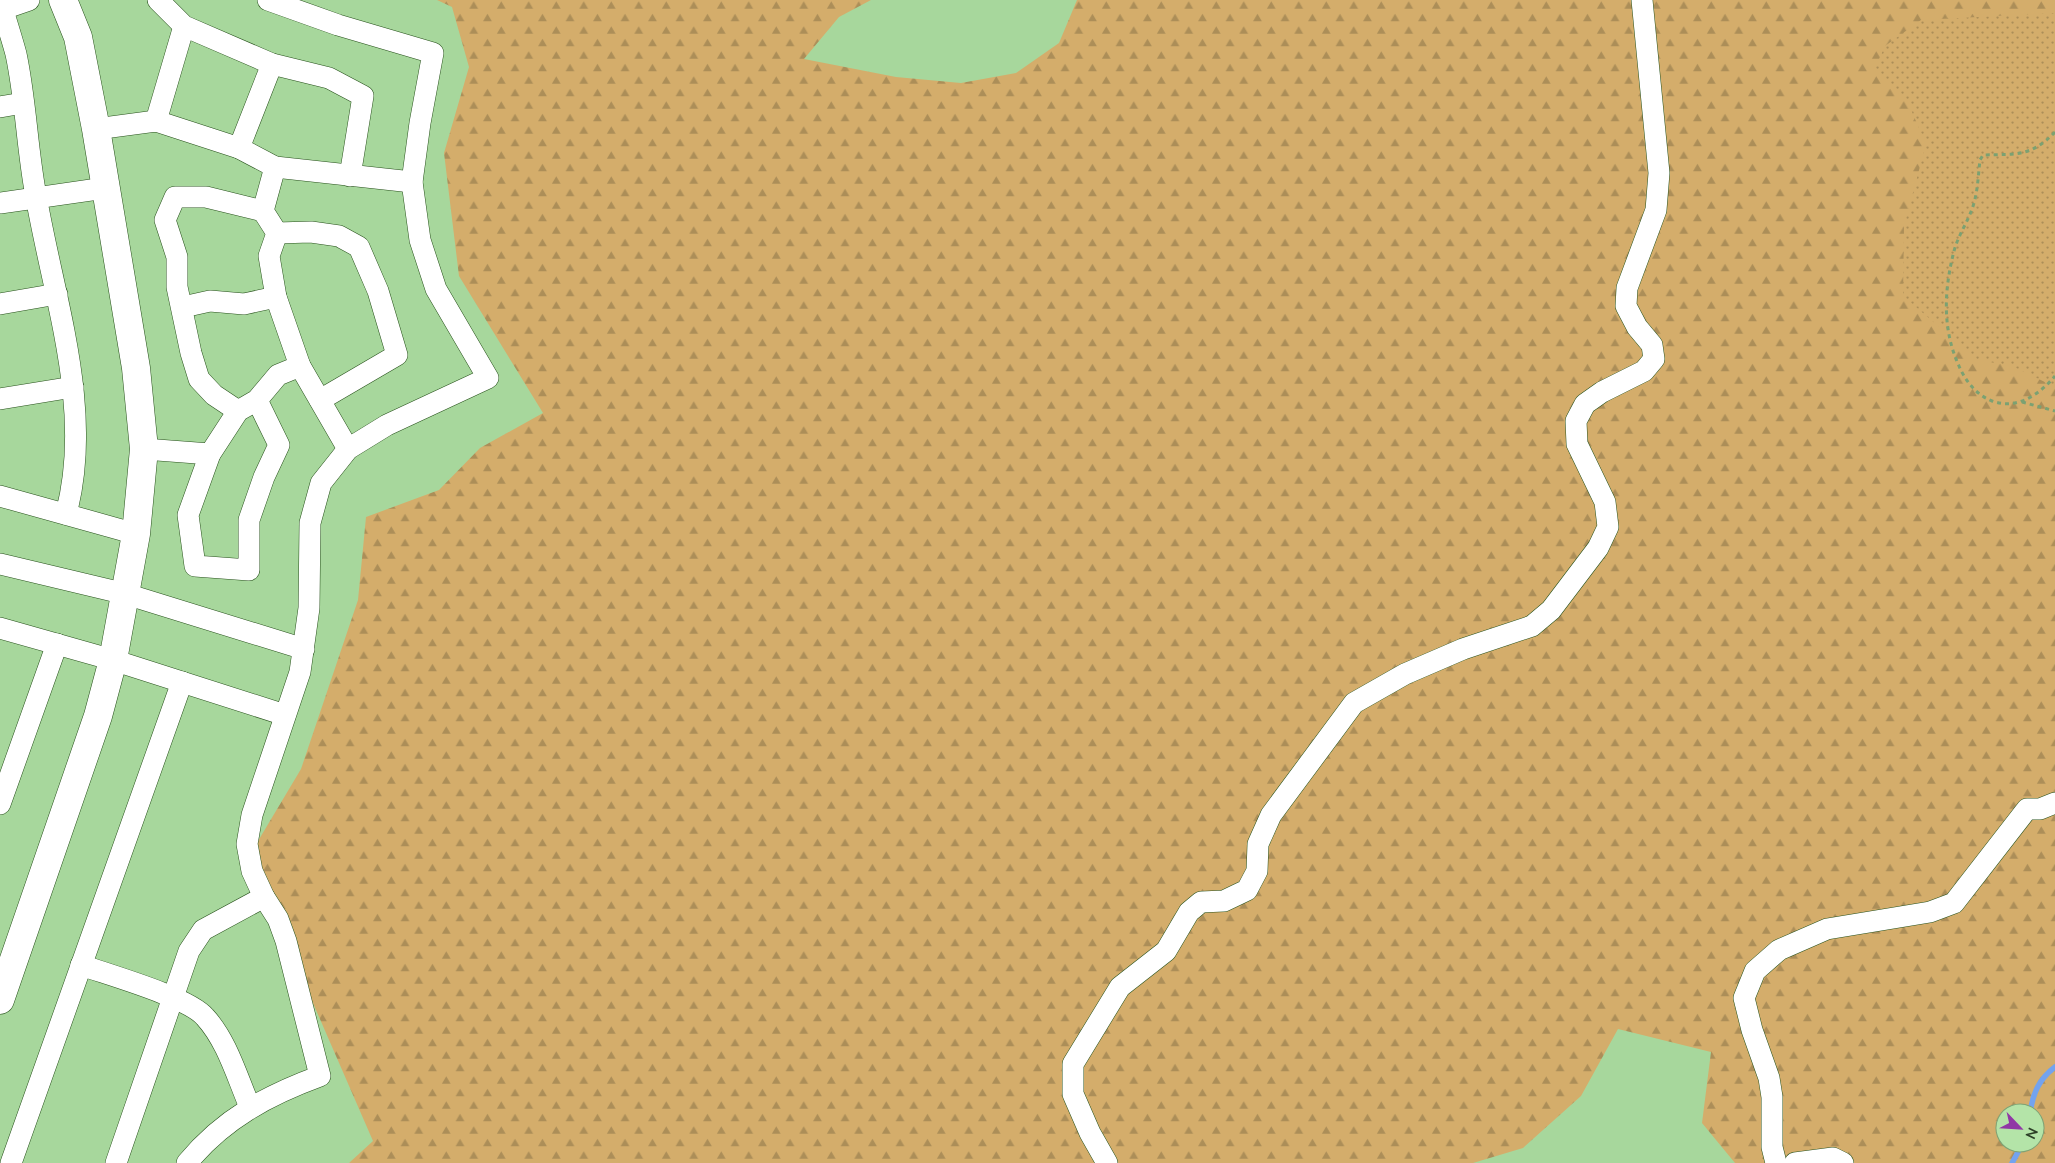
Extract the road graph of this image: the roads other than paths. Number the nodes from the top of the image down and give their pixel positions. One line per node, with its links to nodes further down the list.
1 (29, 0): 6 (street)
2 (63, 0): 12 (street)
3 (158, 0): 7 (street)
4 (268, 0): 16 (street)
5 (1642, 0): 56 (street)
6 (1, 9): 9 (street)
7 (184, 26): 8 (street); 11 (street)
8 (272, 64): 13 (street); 15 (street)
9 (22, 103): 10 (street); 18 (street)
10 (0, 107)
11 (156, 121): 12 (street); 13 (street)
12 (96, 129): 17 (street)
13 (239, 148): 14 (street)
14 (275, 167): 15 (street); 20 (street)
15 (350, 176): 16 (street)
16 (412, 182): 33 (street)
17 (105, 188): 18 (street); 32 (street)
18 (36, 196): 19 (street); 22 (street)
19 (0, 203)
20 (263, 211): 21 (street); 25 (street)
21 (277, 234): 23 (street); 30 (street)
22 (57, 294): 24 (street); 27 (street)
23 (276, 297): 25 (street); 26 (street)
24 (0, 304)
25 (183, 307): 31 (street)
26 (300, 366): 29 (street); 30 (street)
27 (73, 387): 28 (street); 36 (street)
28 (0, 399)
29 (257, 400): 31 (street); 34 (street)
30 (320, 400): 33 (street)
31 (238, 411): 34 (street)
32 (144, 449): 34 (street); 37 (street)
33 (348, 449): 42 (street)
34 (210, 454)
35 (0, 496): 36 (street)
36 (66, 514): 37 (street)
37 (136, 534): 39 (street)
38 (0, 564): 39 (street)
39 (126, 594): 42 (street); 43 (street)
40 (0, 628): 41 (street)
41 (57, 644): 43 (street); 47 (street)
42 (304, 649): 45 (street)
43 (113, 660): 44 (street); 51 (street)
44 (182, 682): 45 (street); 49 (street)
45 (285, 716): 48 (street)
46 (2055, 803): 57 (street)
47 (0, 804)
48 (264, 897): 50 (street); 52 (street)
49 (81, 965): 50 (street); 53 (street)
50 (174, 998): 52 (street); 54 (street)
51 (0, 1000)
52 (250, 1107): 55 (street)
53 (11, 1163)
54 (116, 1163)
55 (187, 1163)
56 (1107, 1163)
57 (1776, 1163)
58 (1795, 1163): 59 (street)
59 (1843, 1163)

